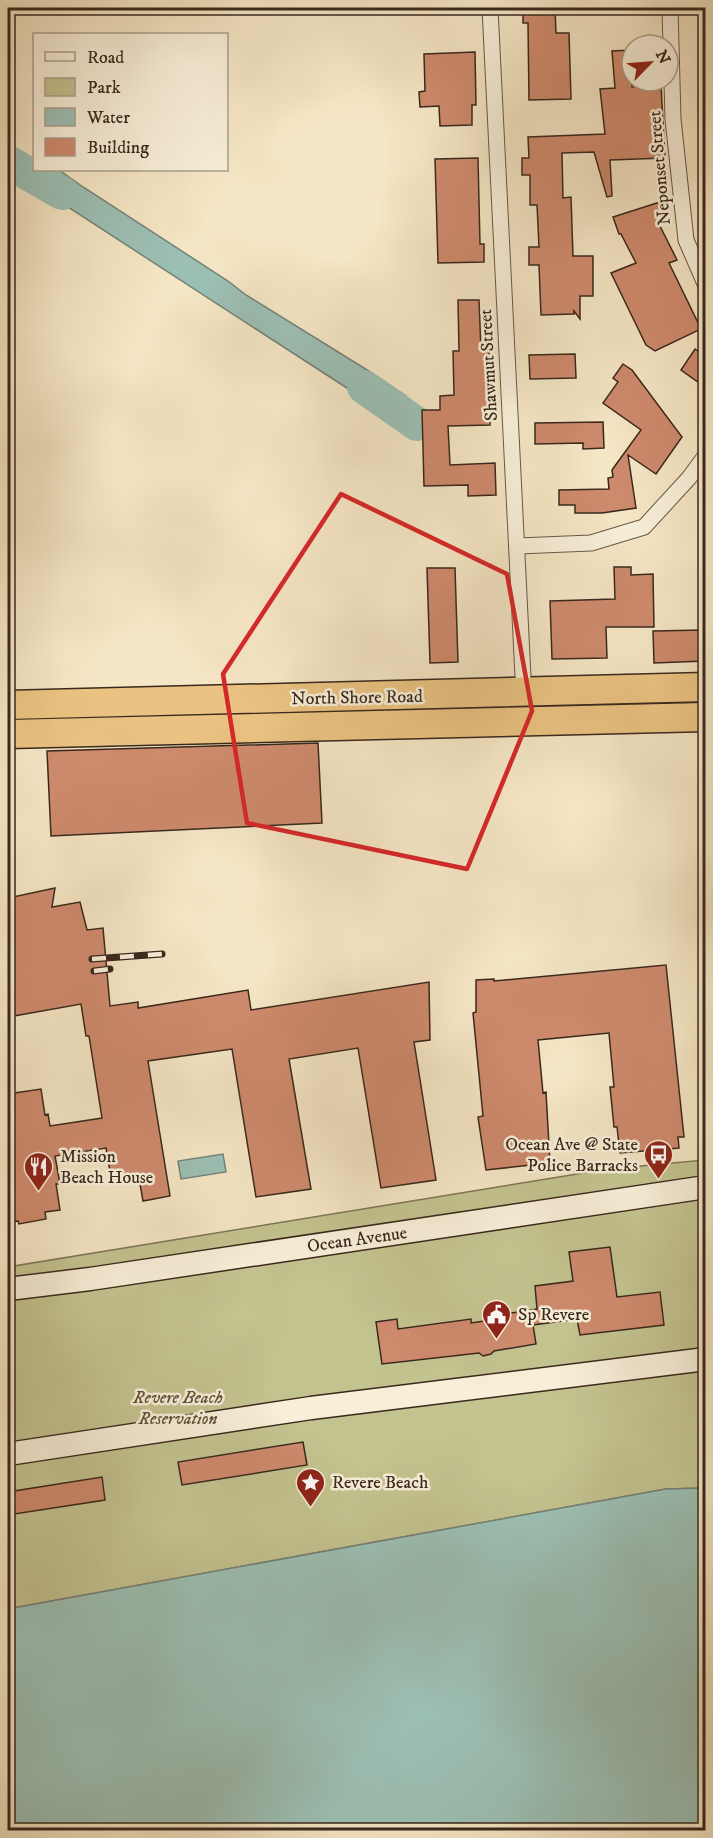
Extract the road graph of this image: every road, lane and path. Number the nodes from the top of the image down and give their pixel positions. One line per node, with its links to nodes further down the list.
1 (490, 8): 5 (street, Shawmut Street)
2 (670, 8): 3 (street, Neponset Street)
3 (705, 286)
4 (705, 455): 5 (street)
5 (518, 546): 8 (street, Shawmut Street)
6 (705, 687): 8 (highway, North Shore Road)
7 (8, 705): 8 (highway, North Shore Road)
8 (524, 707): 9 (highway, North Shore Road); 10 (highway, North Shore Road)
9 (705, 717)
10 (8, 734)
11 (705, 1187): 12 (main road, Ocean Avenue)
12 (8, 1289)
13 (705, 1359): 14 (main road)
14 (8, 1454)

